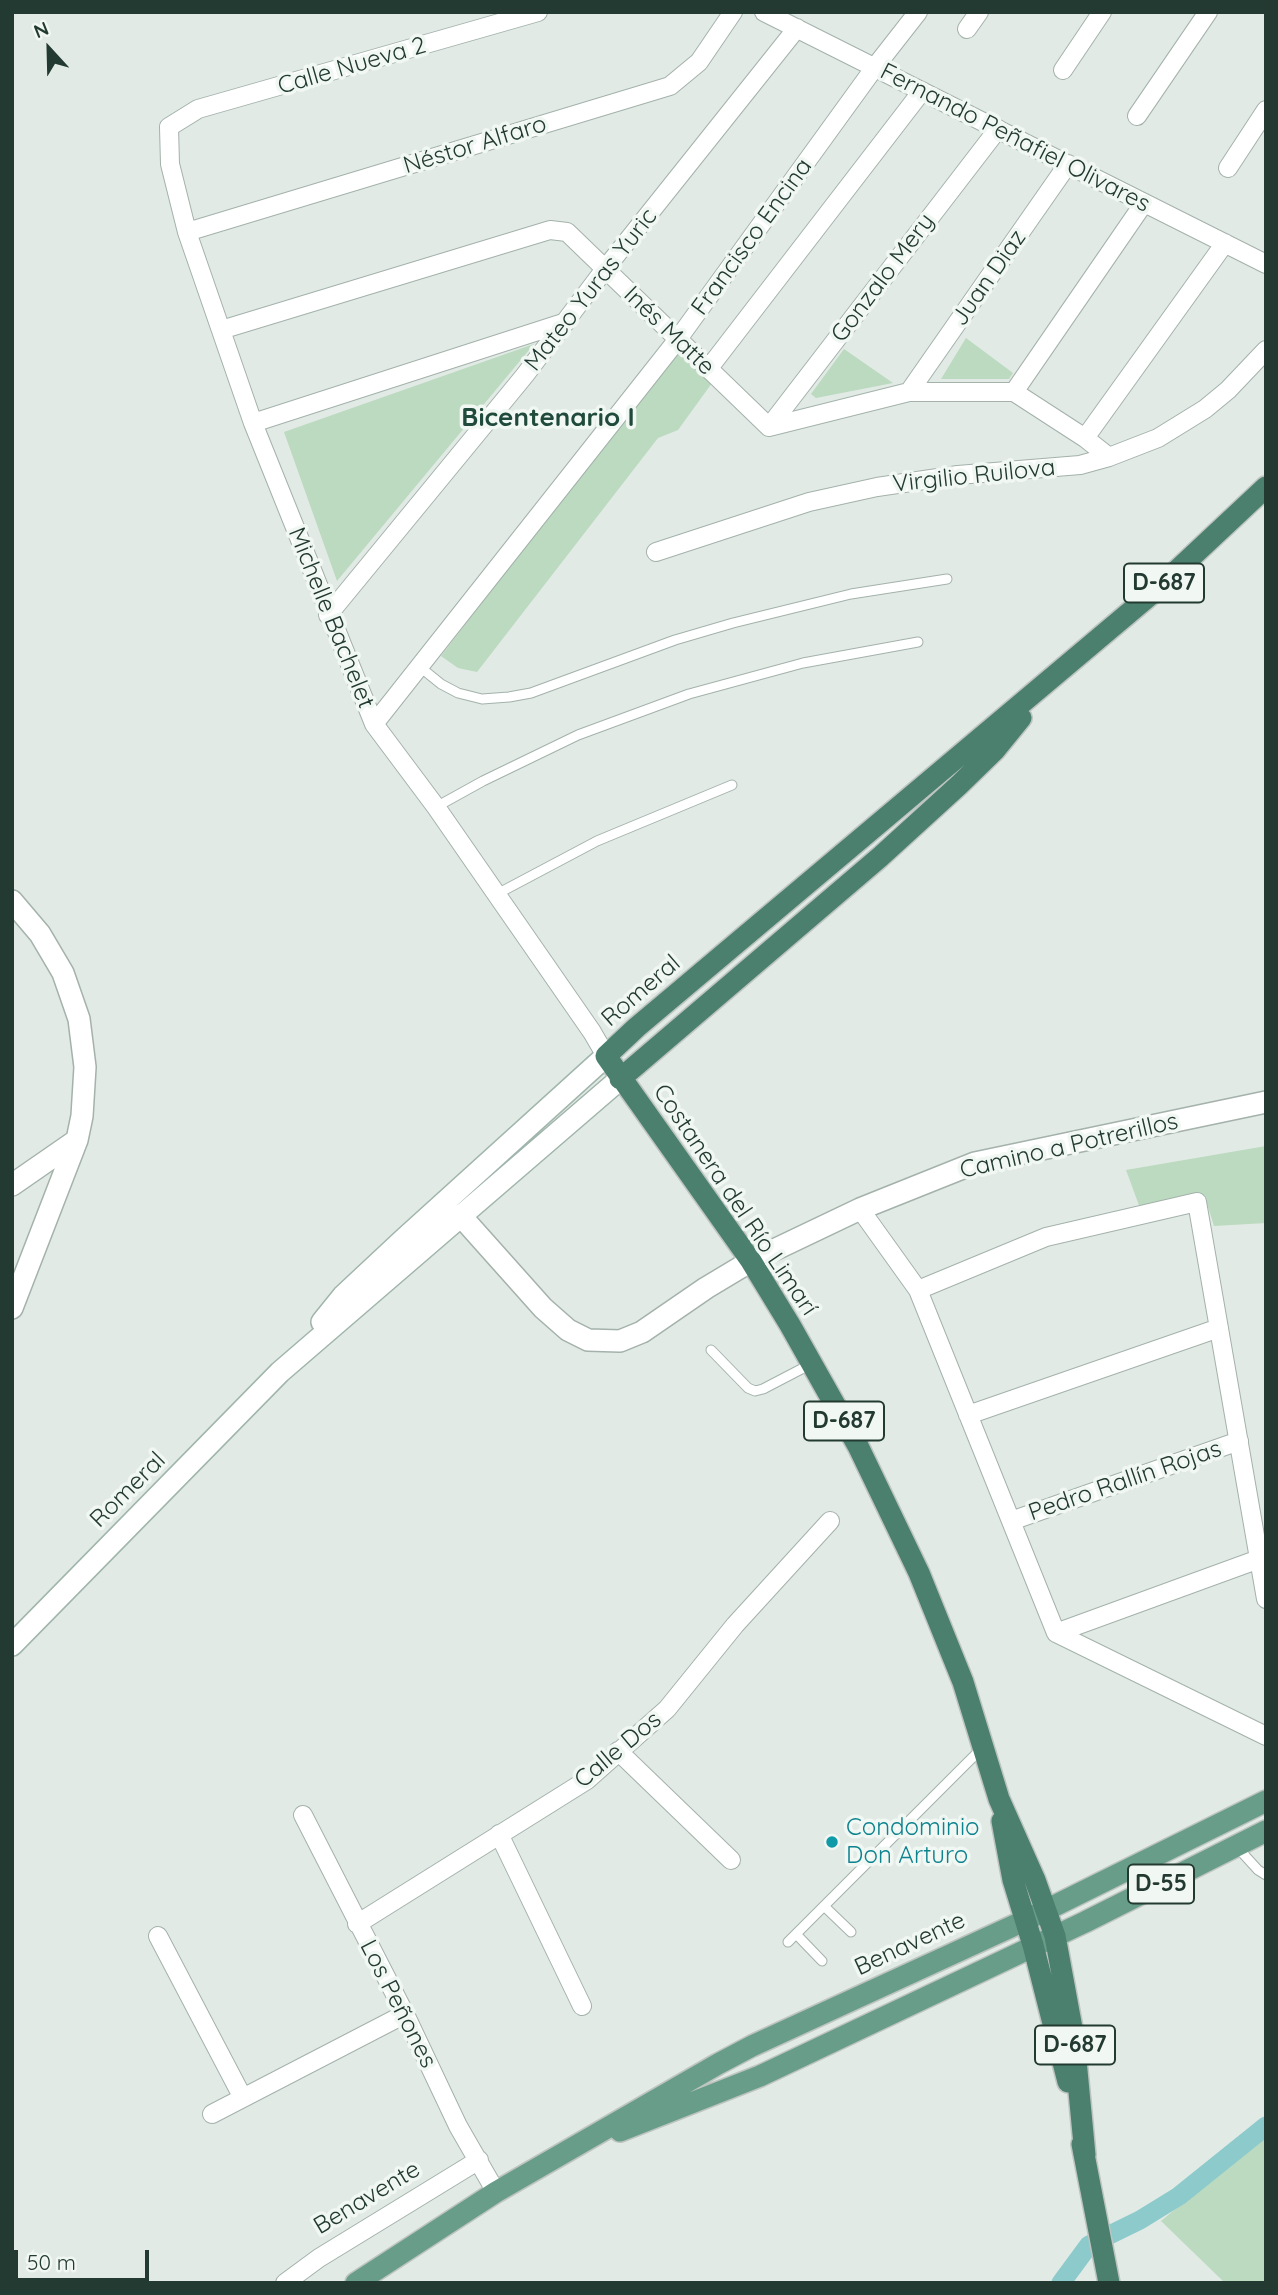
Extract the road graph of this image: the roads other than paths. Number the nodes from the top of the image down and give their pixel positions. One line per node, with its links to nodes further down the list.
1 (538, 12): 15 (street, Calle Nueva 2)
2 (733, 12): 20 (street, Néstor Alfaro)
3 (764, 12): 8 (street, Fernando Peñafiel Olivares)
4 (918, 12): 10 (street, Francisco Encina)
5 (979, 12): 9 (street)
6 (1102, 12): 11 (street)
7 (1208, 12): 14 (street)
8 (797, 28): 10 (street, Fernando Peñafiel Olivares); 23 (street, Mateo Yuras Yuric)
9 (967, 29)
10 (875, 67): 12 (street, Fernando Peñafiel Olivares); 26 (street, Francisco Encina)
11 (1063, 70)
12 (922, 91): 16 (street, Fernando Peñafiel Olivares); 28 (street, Francisco Encina)
13 (1266, 110): 18 (street)
14 (1137, 116)
15 (169, 127): 20 (street, Michelle Bachelet)
16 (998, 129): 17 (street, Fernando Peñafiel Olivares); 32 (street, Gonzalo Mery)
17 (1068, 164): 19 (street, Fernando Peñafiel Olivares); 29 (street, Juan Diaz)
18 (1228, 168)
19 (1144, 203): 21 (street, Fernando Peñafiel Olivares); 30 (street)
20 (187, 232): 25 (street, Michelle Bachelet)
21 (1225, 243): 22 (street, Fernando Peñafiel Olivares); 33 (street)
22 (1266, 264)
23 (605, 269): 24 (street, Mateo Yuras Yuric); 25 (street, Inés Matte); 26 (street, Inés Matte)
24 (566, 321): 31 (street); 38 (street, Mateo Yuras Yuric)
25 (221, 330): 31 (street, Michelle Bachelet)
26 (678, 339): 28 (street, Inés Matte); 40 (street, Francisco Encina)
27 (1266, 350): 34 (street, Virgilio Ruilova)
28 (709, 368): 32 (street, Inés Matte)
29 (909, 392): 30 (street); 32 (street)
30 (1014, 392): 33 (street)
31 (253, 423): 38 (street, Michelle Bachelet)
32 (769, 427)
33 (1085, 438): 34 (street)
34 (1109, 457): 36 (street, Virgilio Ruilova)
35 (1266, 487): 41 (highway, Romeral / D-687)
36 (656, 552)
37 (947, 579): 40 (lane)
38 (328, 614): 42 (street, Michelle Bachelet)
39 (919, 642): 44 (lane)
40 (420, 667): 42 (street, Francisco Encina)
41 (1059, 674): 47 (highway, Romeral / D-687); 48 (highway, Romeral / D-687)
42 (374, 724): 44 (street, Michelle Bachelet)
43 (732, 785): 45 (lane)
44 (436, 807): 45 (street, Michelle Bachelet)
45 (497, 894): 47 (street, Michelle Bachelet)
46 (12, 901): 50 (street)
47 (606, 1056): 48 (highway, Costanera del Río Limarí / D-687); 60 (street, Romeral)
48 (620, 1079): 53 (street, Romeral); 54 (highway, Costanera del Río Limarí / D-687)
49 (1266, 1102): 52 (street, Camino a Potrerillos)
50 (77, 1140): 51 (street); 56 (street)
51 (12, 1185)
52 (860, 1209): 54 (street, Camino a Potrerillos); 55 (street)
53 (460, 1215): 54 (street, Camino a Potrerillos); 60 (street, Romeral)
54 (751, 1261): 59 (highway, Costanera del Río Limarí / D-687)
55 (918, 1290): 57 (street); 61 (street)
56 (12, 1308)
57 (1219, 1328): 61 (street); 62 (street)
58 (710, 1350): 59 (lane)
59 (812, 1363): 70 (highway, Costanera del Río Limarí / D-687)
60 (280, 1372): 68 (street, Romeral)
61 (968, 1415): 64 (street)
62 (1238, 1441): 64 (street, Pedro Rallín Rojas); 65 (street)
63 (830, 1521): 71 (street, Calle Dos)
64 (1011, 1521): 67 (street)
65 (1259, 1559): 66 (street); 67 (street)
66 (1266, 1598)
67 (1056, 1633): 69 (street)
68 (12, 1645)
69 (1266, 1735)
70 (984, 1746): 72 (highway, Costanera del Río Limarí / D-687); 80 (lane)
71 (618, 1751): 76 (street, Calle Dos); 78 (street)
72 (999, 1798): 81 (highway, Costanera del Río Limarí / D-687); 82 (highway, Costanera del Río Limarí / D-687)
73 (1266, 1801): 81 (main road, Benavente / D-55)
74 (303, 1815): 83 (street, Los Peñones)
75 (1266, 1831): 77 (main road, Benavente / D-55)
76 (499, 1834): 83 (street, Calle Dos); 91 (street)
77 (1236, 1846): 79 (lane); 87 (main road, Benavente / D-55)
78 (730, 1860)
79 (1266, 1875)
80 (825, 1907): 84 (lane); 85 (lane)
81 (1047, 1909): 82 (main road, Benavente / D-55); 87 (highway, Costanera del Río Limarí / D-687)
82 (1026, 1920): 89 (highway, Costanera del Río Limarí / D-687); 95 (main road, Benavente)
83 (357, 1924): 92 (street, Los Peñones)
84 (850, 1932)
85 (796, 1934): 88 (lane); 90 (lane)
86 (158, 1936): 93 (street)
87 (1055, 1936): 89 (main road, Benavente / D-55); 96 (highway, Costanera del Río Limarí / D-687)
88 (788, 1942)
89 (1033, 1945): 95 (main road, Benavente); 96 (highway, Costanera del Río Limarí / D-687)
90 (822, 1961)
91 (582, 2006)
92 (405, 2014): 93 (street); 97 (street, Los Peñones)
93 (243, 2098): 94 (street)
94 (212, 2114)
95 (581, 2144): 98 (main road, Benavente)
96 (1085, 2155): 101 (highway, Costanera del Río Limarí / D-687)
97 (479, 2160): 98 (street, Los Peñones); 99 (street, Benavente)
98 (496, 2192): 100 (main road, Benavente)
99 (285, 2283)
100 (356, 2283)
101 (1109, 2283)

